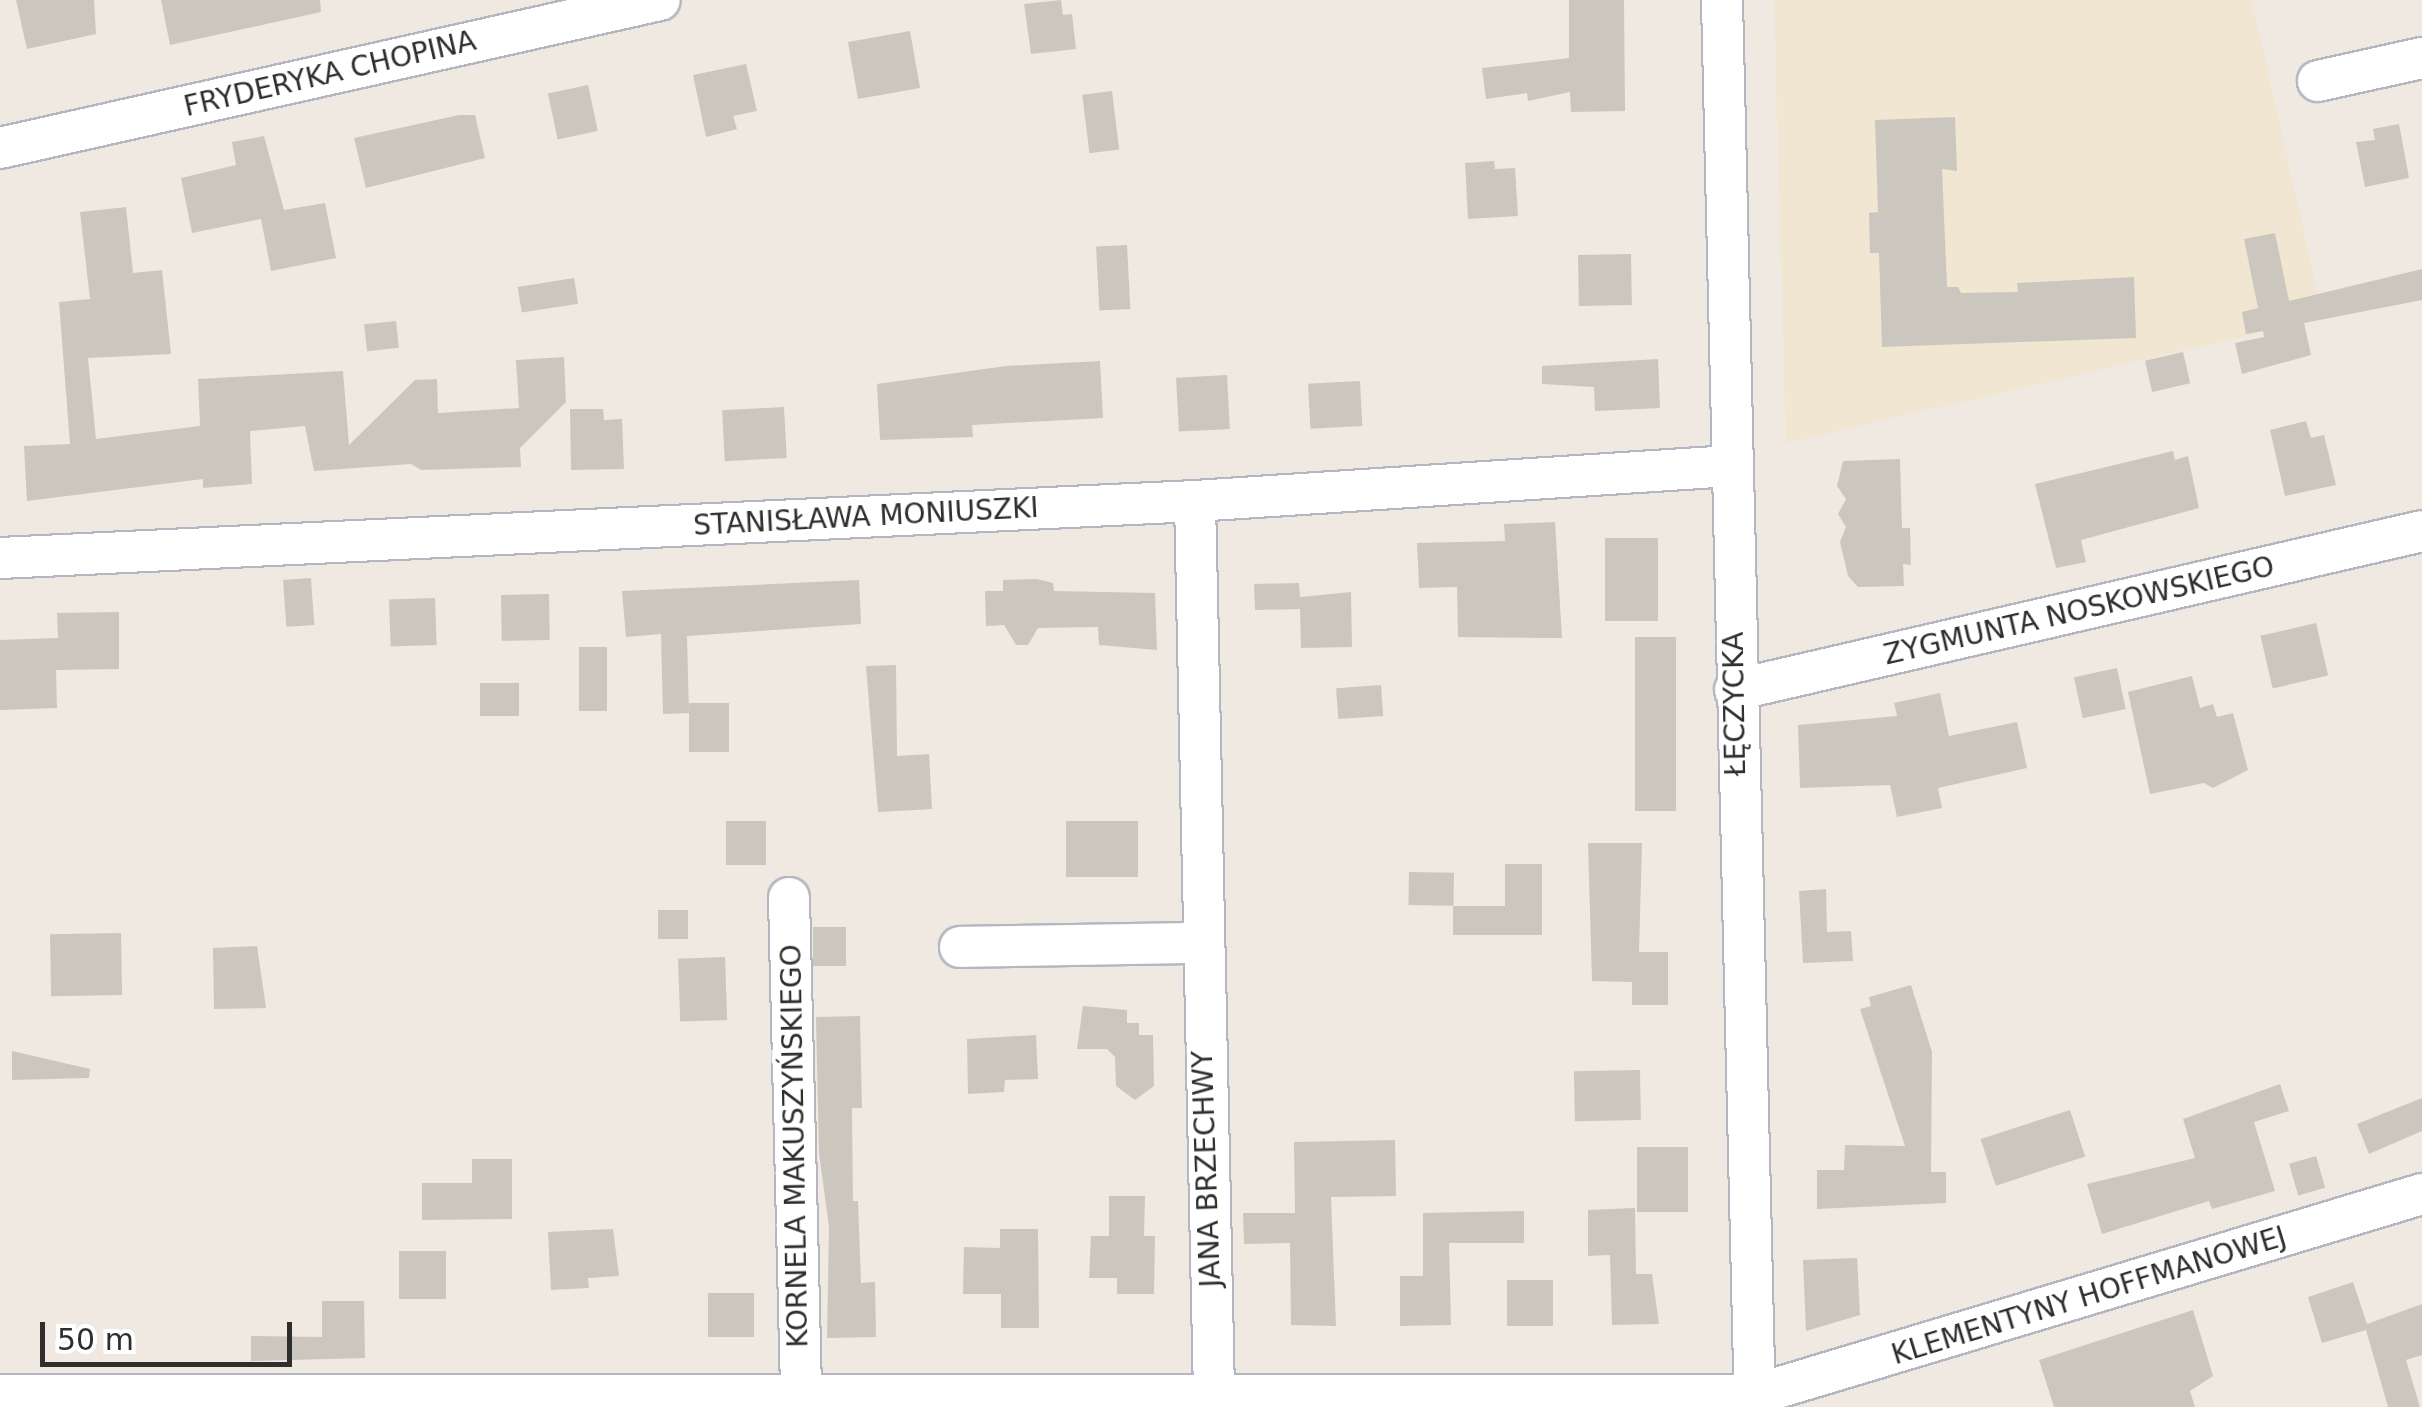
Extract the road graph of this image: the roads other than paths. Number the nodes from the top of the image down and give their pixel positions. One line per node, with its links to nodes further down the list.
1 (660, 0): 6 (street, FRYDERYKA CHOPINA)
2 (1722, 0): 8 (street, ŁĘCZYCKA)
3 (2422, 58): 4 (street)
4 (2318, 81)
5 (0, 120): 6 (street)
6 (56, 135): 7 (street, FRYDERYKA CHOPINA)
7 (0, 148)
8 (1731, 466): 9 (street, STANISŁAWA MONIUSZKI); 12 (street, ŁĘCZYCKA)
9 (1194, 502): 11 (street, STANISŁAWA MONIUSZKI); 14 (street, JANA BRZECHWY)
10 (2422, 531): 12 (street, ZYGMUNTA NOSKOWSKIEGO)
11 (0, 558)
12 (1735, 690): 20 (street, ŁĘCZYCKA)
13 (785, 898): 17 (street, KORNELA MAKUSZYŃSKIEGO)
14 (1199, 943): 15 (street); 19 (street, JANA BRZECHWY)
15 (960, 947)
16 (2422, 1194): 20 (street, KLEMENTYNY HOFFMANOWEJ)
17 (801, 1394): 18 (street, KLEMENTYNY HOFFMANOWEJ); 19 (street, KLEMENTYNY HOFFMANOWEJ)
18 (0, 1395)
19 (1214, 1395): 20 (street, KLEMENTYNY HOFFMANOWEJ)
20 (1755, 1401)

